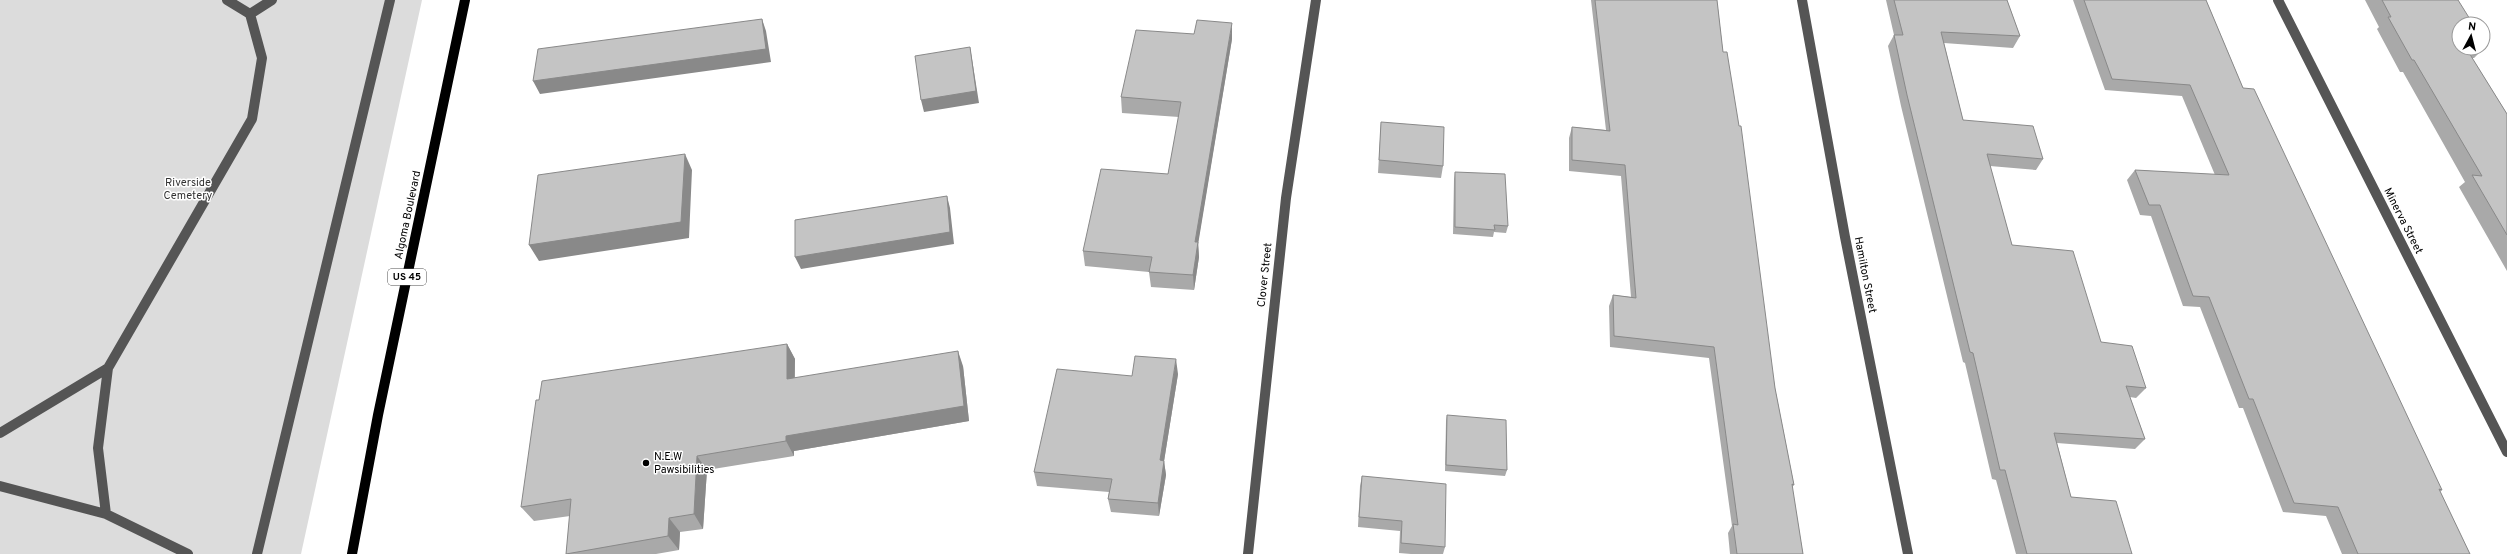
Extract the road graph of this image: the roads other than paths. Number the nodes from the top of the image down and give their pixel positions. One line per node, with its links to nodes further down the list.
1 (227, 0): 8 (street)
2 (272, 0): 8 (street)
3 (390, 0): 15 (street)
4 (465, 0): 16 (main road, Algoma Boulevard / US 45)
5 (1316, 0): 17 (street, Clover Street)
6 (1802, 0): 18 (street, Hamilton Street)
7 (2278, 0): 11 (street, Minerva Street)
8 (250, 14): 9 (street)
9 (108, 368): 10 (street); 13 (street)
10 (0, 433)
11 (2507, 452)
12 (0, 486): 13 (street)
13 (106, 514): 14 (street)
14 (188, 554)
15 (257, 554)
16 (352, 554)
17 (1248, 554)
18 (1908, 554)

